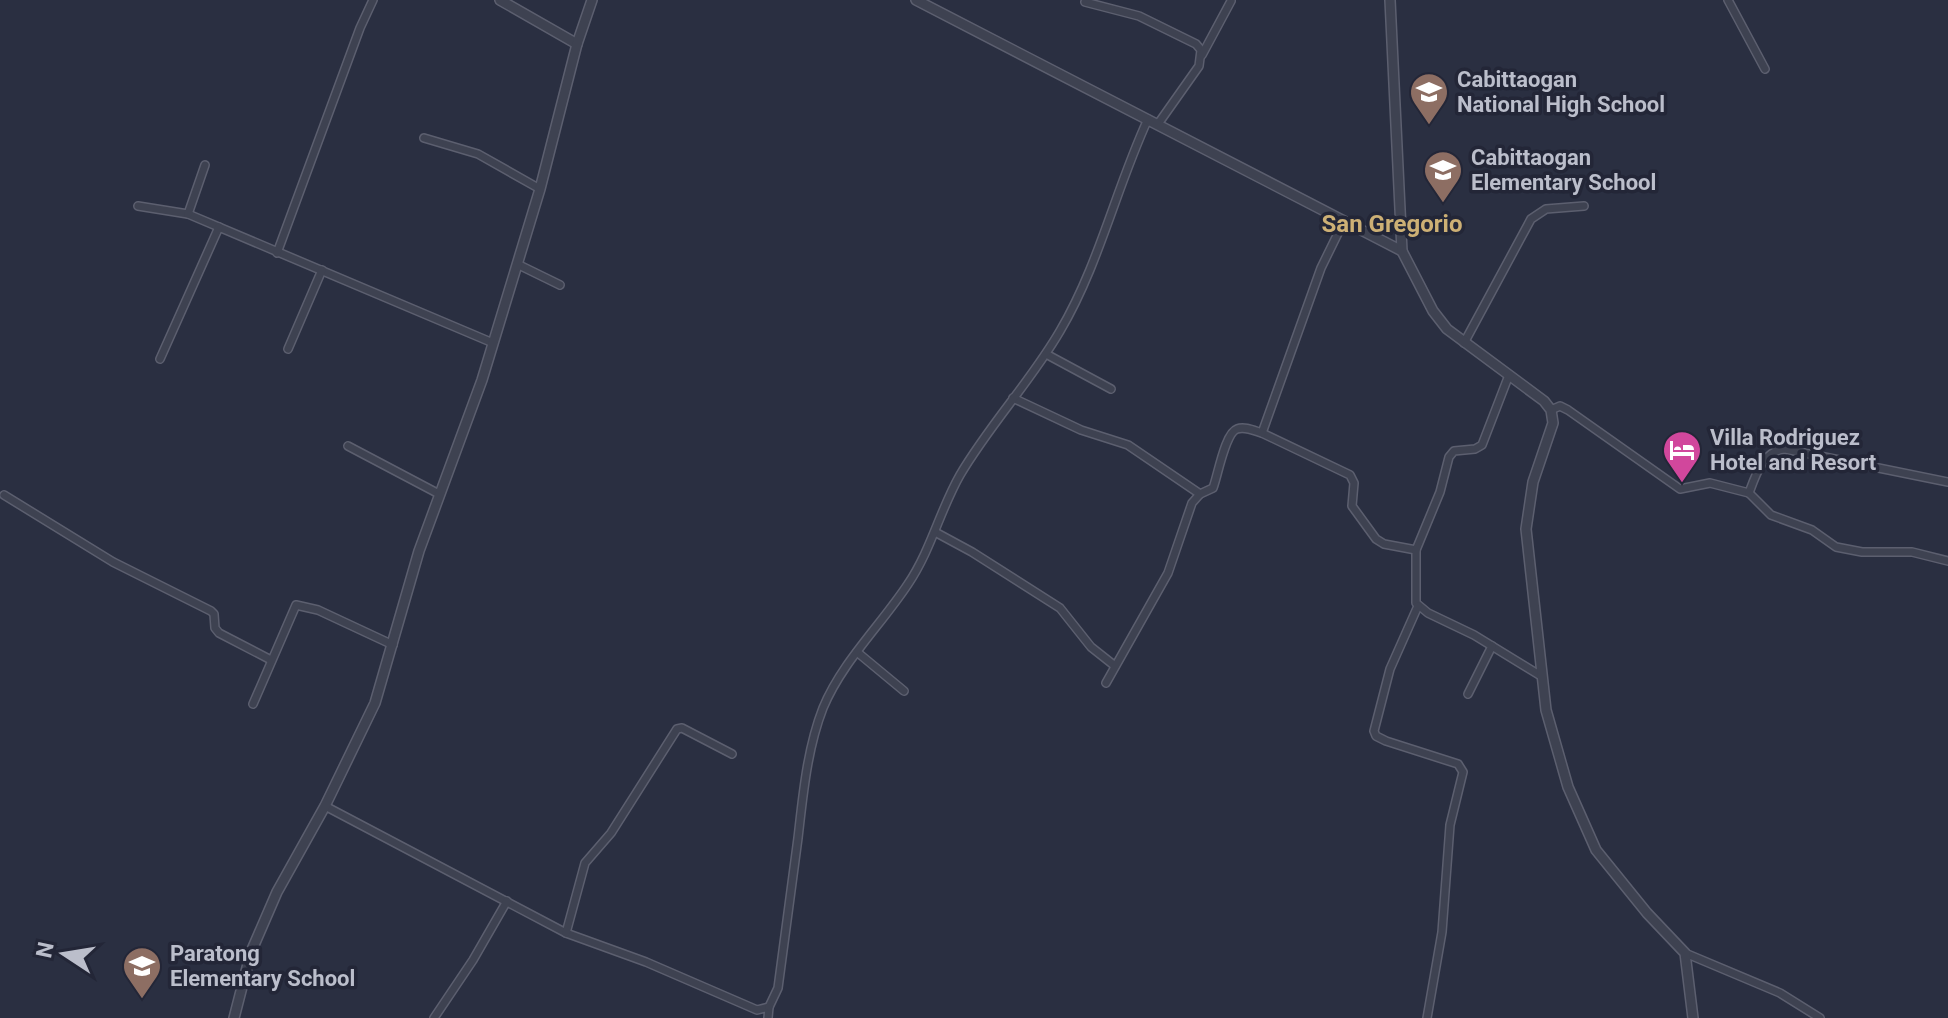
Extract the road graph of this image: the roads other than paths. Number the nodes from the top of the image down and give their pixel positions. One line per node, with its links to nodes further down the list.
1 (373, 0): 23 (street)
2 (500, 0): 9 (street)
3 (592, 0): 9 (street)
4 (916, 0): 12 (street)
5 (1390, 0): 22 (street)
6 (1728, 0): 11 (street)
7 (1231, 1): 10 (street)
8 (1085, 2): 10 (street)
9 (577, 44): 16 (street)
10 (1202, 55): 13 (street)
11 (1765, 69)
12 (1148, 119): 13 (street); 30 (street)
13 (1158, 124): 20 (street)
14 (424, 138): 16 (street)
15 (205, 165): 19 (street)
16 (540, 189): 24 (street)
17 (138, 206): 19 (street)
18 (1584, 206): 28 (street)
19 (188, 214): 21 (street)
20 (1344, 221): 22 (street); 36 (street)
21 (219, 227): 23 (street); 31 (street)
22 (1402, 251): 28 (street)
23 (277, 253): 25 (street)
24 (517, 264): 26 (street); 27 (street)
25 (322, 270): 27 (street); 29 (street)
26 (560, 285)
27 (493, 343): 40 (street)
28 (1464, 343): 32 (street)
29 (288, 349)
30 (1046, 354): 33 (street); 34 (street)
31 (160, 359)
32 (1509, 375): 35 (street); 44 (street)
33 (1111, 389)
34 (1013, 398): 41 (street); 43 (street)
35 (1551, 410): 39 (street); 52 (street)
36 (1262, 433): 41 (street); 44 (street)
37 (348, 446): 40 (street)
38 (1948, 482): 39 (street)
39 (1749, 493): 45 (street)
40 (439, 494): 47 (street)
41 (1200, 494): 51 (street)
42 (4, 495): 50 (street)
43 (935, 532): 49 (street); 51 (street)
44 (1416, 550): 46 (street)
45 (1948, 561)
46 (1418, 606): 48 (street); 66 (street)
47 (393, 645): 50 (street); 58 (street)
48 (1492, 646): 52 (street); 55 (street)
49 (857, 652): 54 (street); 62 (street)
50 (271, 660): 56 (street)
51 (1115, 666): 53 (street)
52 (1541, 676): 61 (street)
53 (1106, 683)
54 (904, 691)
55 (1468, 694)
56 (253, 704)
57 (732, 754): 60 (street)
58 (325, 806): 59 (street); 63 (street)
59 (507, 901): 60 (street); 64 (street)
60 (566, 933): 62 (street)
61 (1685, 953): 67 (street); 68 (street)
62 (769, 1007): 65 (street)
63 (234, 1018)
64 (434, 1018)
65 (768, 1018)
66 (1427, 1018)
67 (1693, 1018)
68 (1820, 1018)

